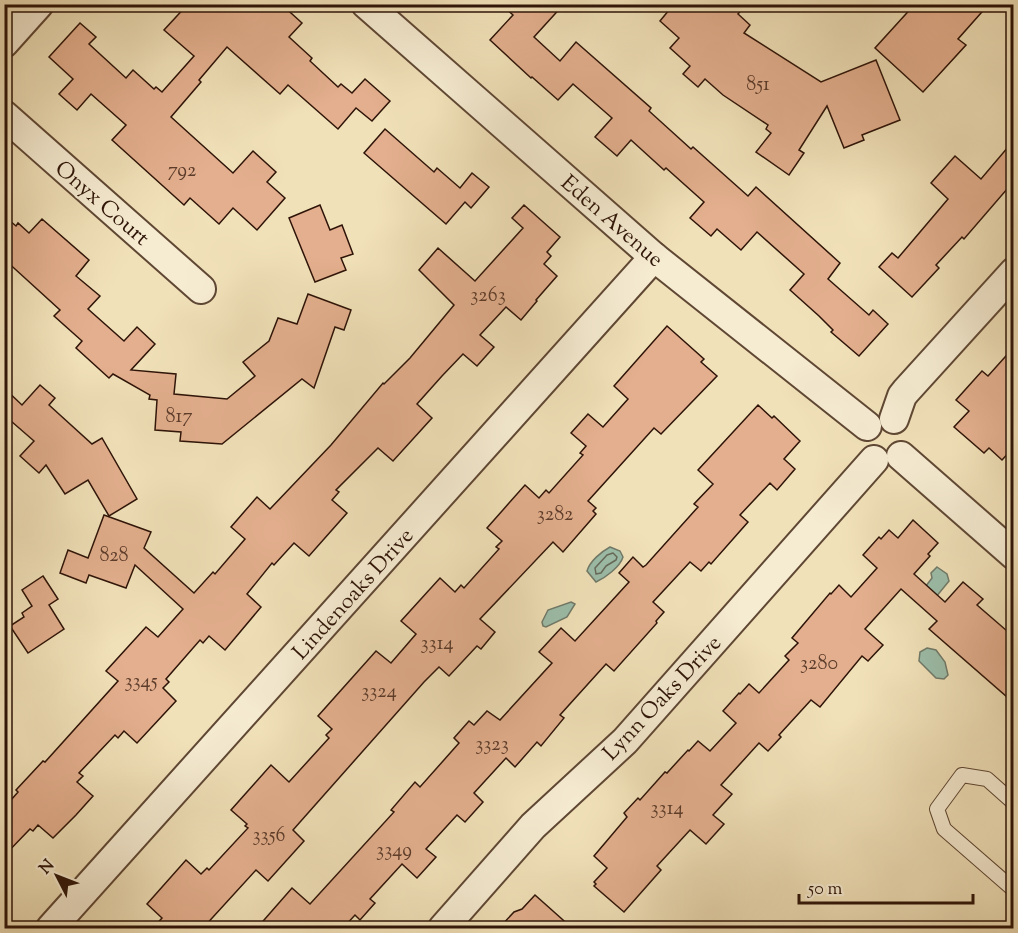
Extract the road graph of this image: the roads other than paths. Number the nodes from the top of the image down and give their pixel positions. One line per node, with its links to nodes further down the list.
1 (39, 4): 3 (street)
2 (366, 4): 5 (street, Eden Avenue)
3 (4, 43)
4 (4, 115): 7 (street, Onyx Court)
5 (654, 257): 8 (street, Eden Avenue); 13 (street, Lindenoaks Drive)
6 (1014, 272): 8 (street)
7 (201, 289)
8 (881, 423): 9 (street); 9 (street)
9 (887, 458): 10 (street); 14 (street, Lynn Oaks Drive)
10 (1014, 555)
11 (1014, 803): 12 (lane)
12 (1014, 890)
13 (51, 928)
14 (443, 928)

